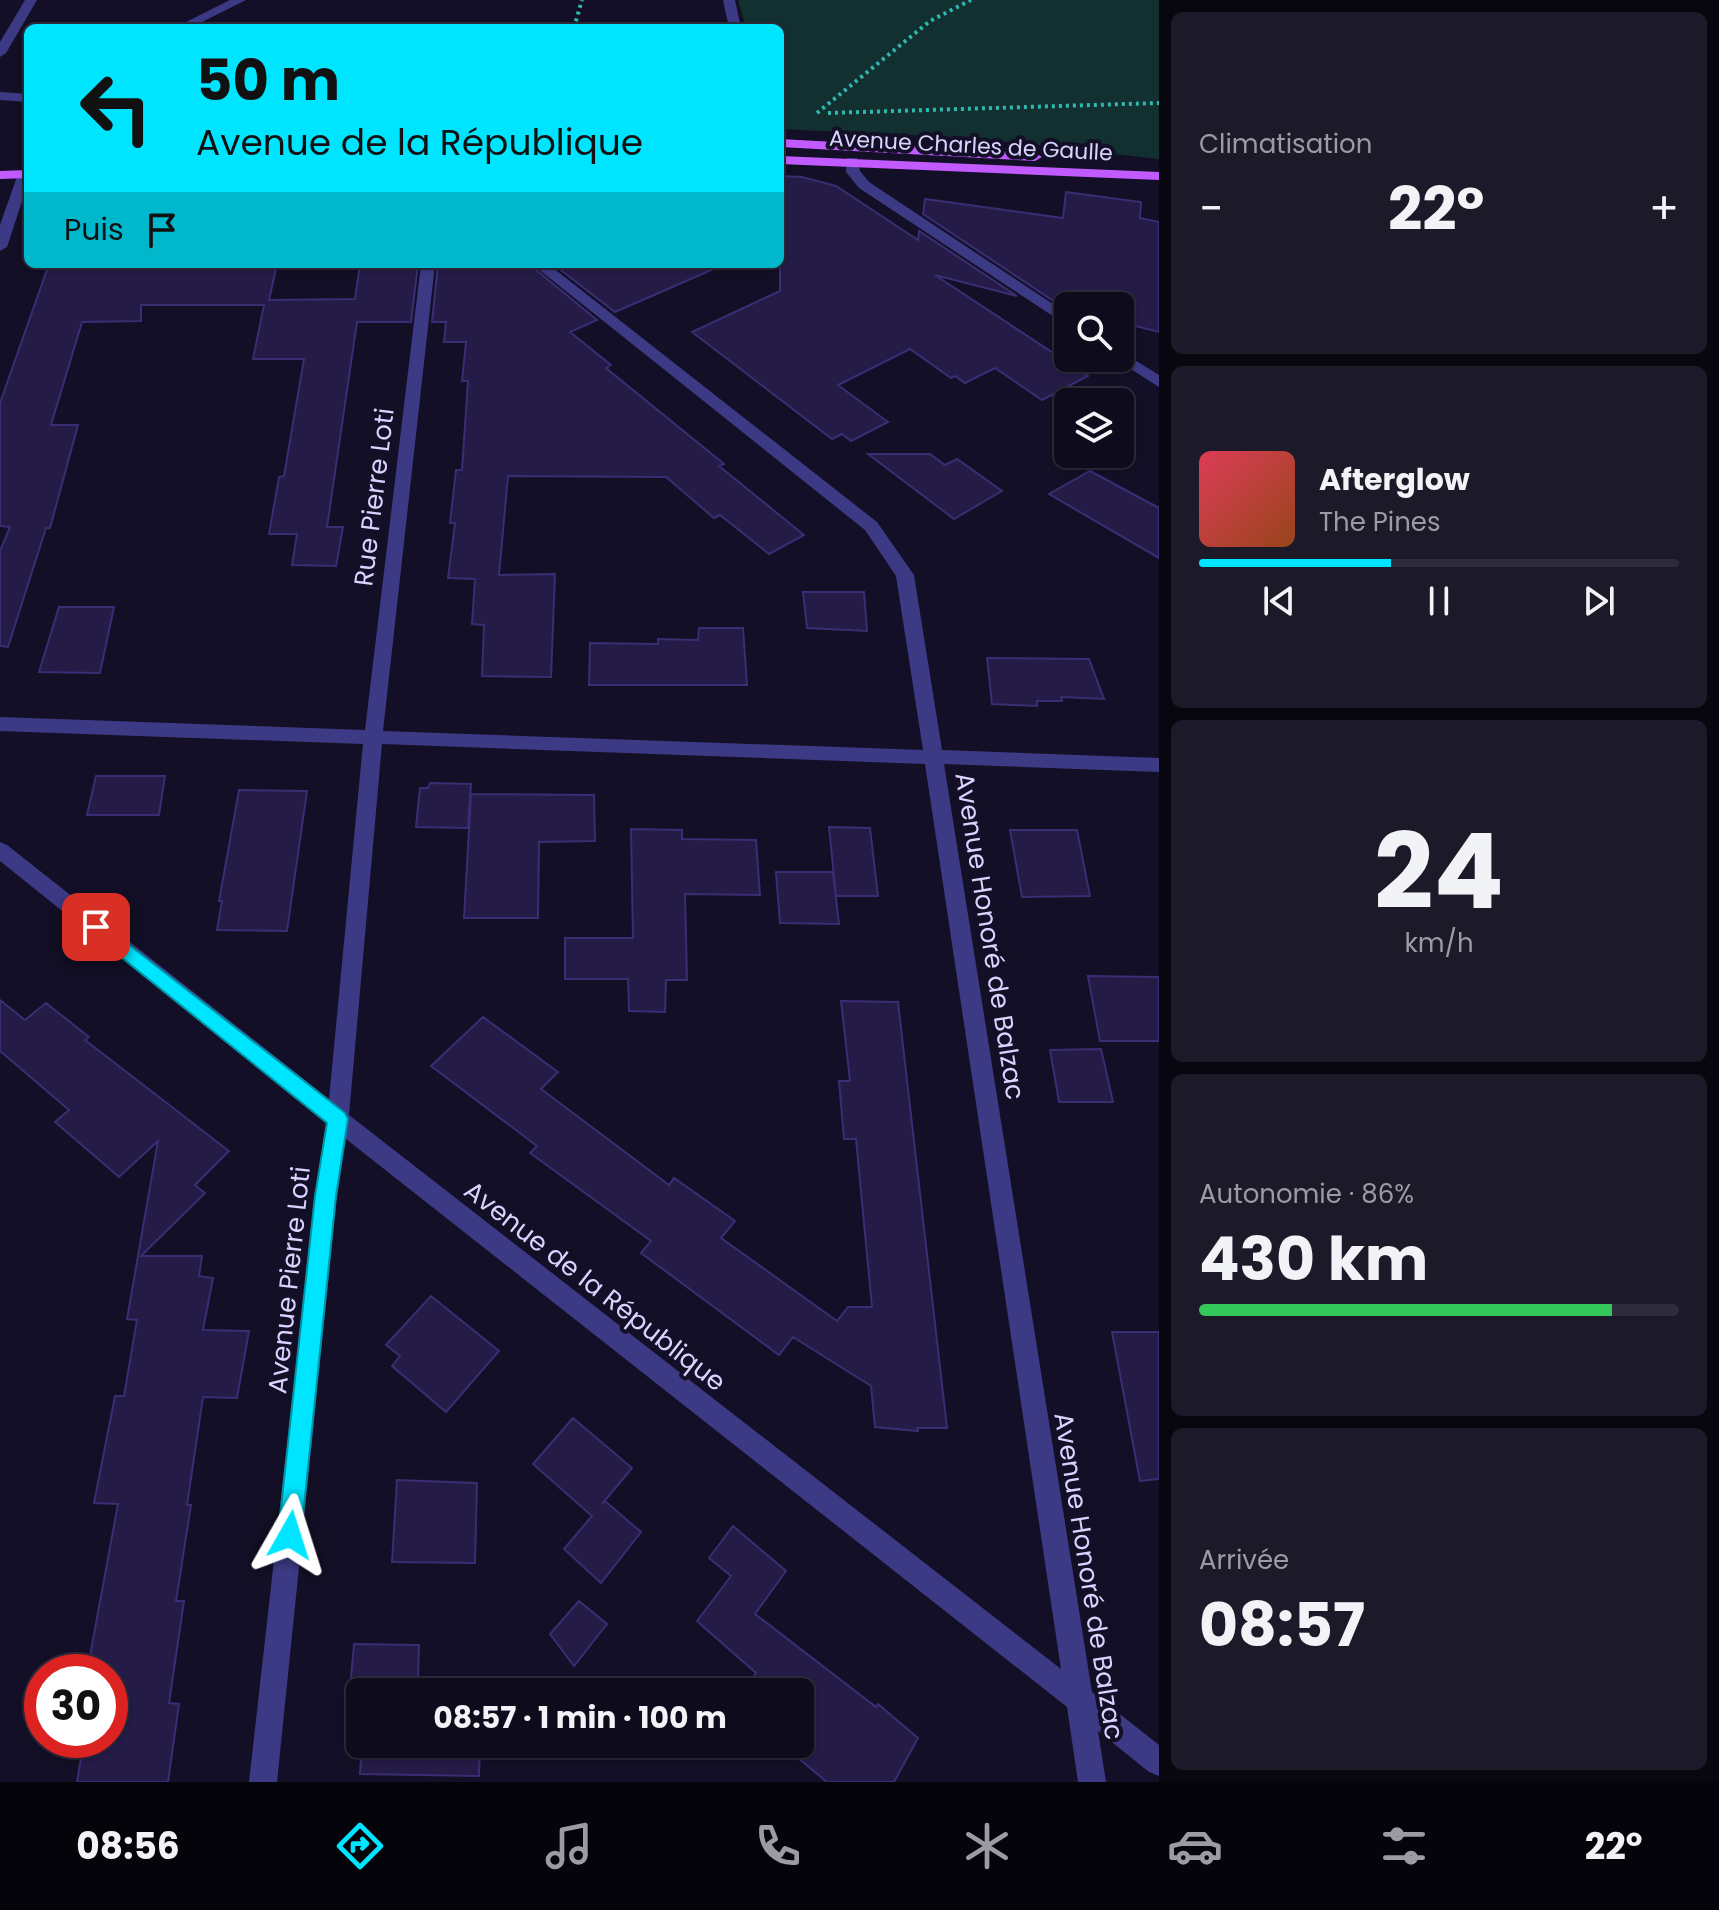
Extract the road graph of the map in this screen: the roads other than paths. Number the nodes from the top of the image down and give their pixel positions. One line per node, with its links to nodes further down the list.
1 (31, 0): 6 (street)
2 (240, 0): 4 (street)
3 (729, 0): 5 (street)
4 (189, 24)
5 (734, 24)
6 (0, 53)
7 (0, 96): 8 (street)
8 (24, 98)
9 (784, 143): 10 (main road)
10 (963, 151): 12 (main road); 15 (main road)
11 (784, 160): 12 (main road, Avenue Charles de Gaulle)
12 (852, 161): 15 (main road, Avenue Charles de Gaulle); 20 (street)
13 (24, 174): 14 (main road)
14 (0, 175)
15 (1152, 175)
16 (24, 180): 17 (street)
17 (0, 247)
18 (428, 268): 24 (street, Rue Pierre Loti)
19 (544, 268): 25 (street, Avenue Honoré de Balzac)
20 (1054, 312)
21 (1134, 365): 22 (street)
22 (1159, 382)
23 (0, 724): 24 (street)
24 (373, 737): 25 (street); 28 (street, Avenue Pierre Loti)
25 (935, 756): 26 (street); 29 (street, Avenue Honoré de Balzac)
26 (1159, 765)
27 (0, 850): 28 (street, Avenue de la République)
28 (338, 1119): 29 (street, Avenue de la République); 31 (street, Avenue Pierre Loti)
29 (1079, 1700): 30 (street, Avenue de la République); 32 (street, Avenue Honoré de Balzac)
30 (1159, 1762)
31 (263, 1782)
32 (1092, 1782)

